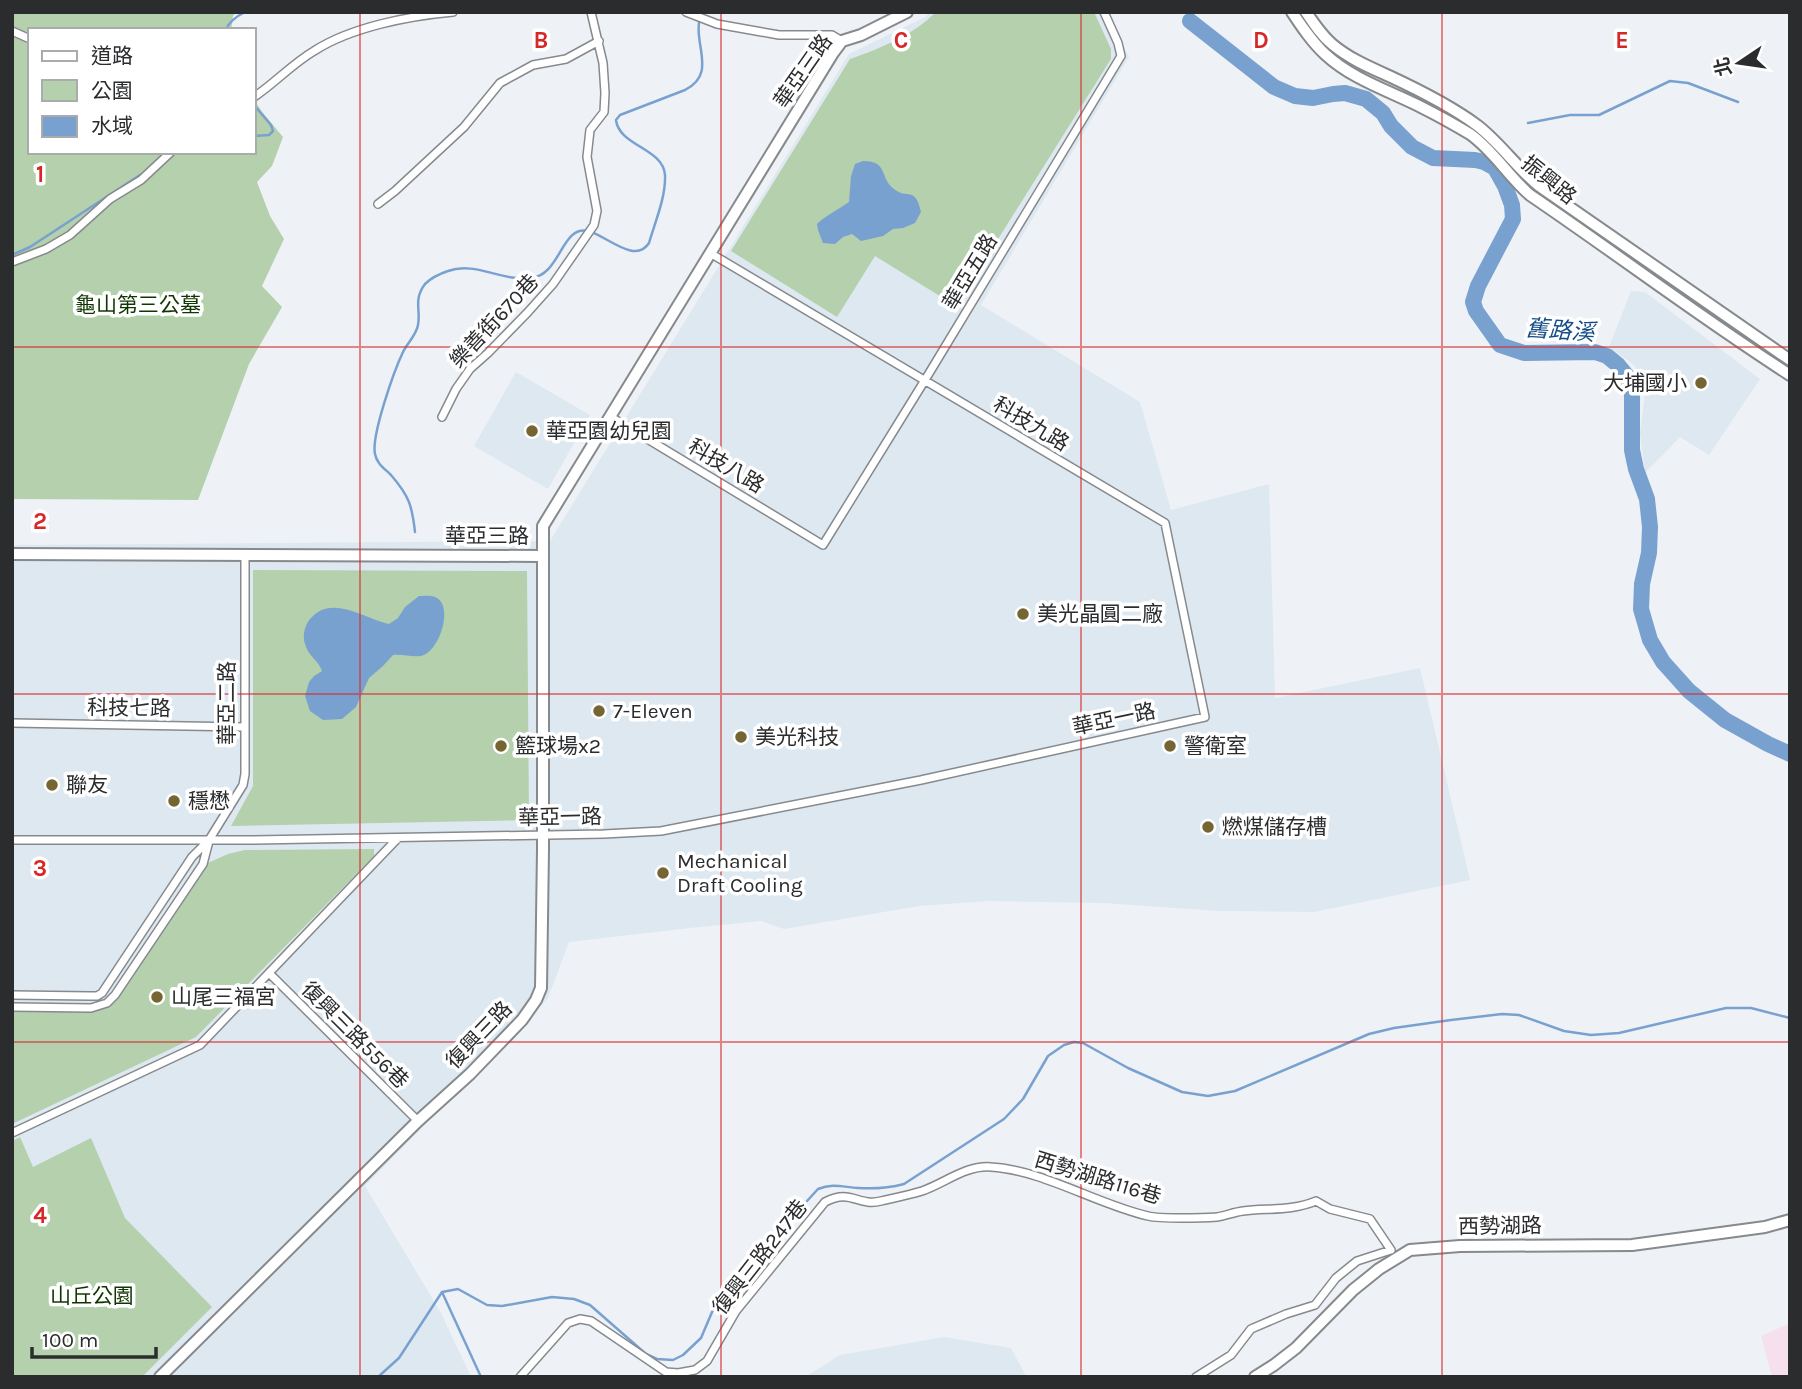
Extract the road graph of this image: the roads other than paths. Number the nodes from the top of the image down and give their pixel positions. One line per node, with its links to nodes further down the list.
1 (453, 12): 12 (street)
2 (591, 12): 10 (street, 樂善街670巷)
3 (906, 12): 11 (street, 華亞三路)
4 (1104, 12): 21 (street, 華亞五路)
5 (1292, 12): 18 (street, 振興路)
6 (1306, 12): 17 (street, 振興路)
7 (690, 13): 11 (street)
8 (12, 30): 9 (street)
9 (28, 38)
10 (599, 41): 14 (street); 22 (street, 樂善街670巷)
11 (842, 41): 15 (street, 華亞三路)
12 (256, 95)
13 (170, 154): 16 (street)
14 (378, 204)
15 (710, 253): 21 (street, 科技九路); 23 (street, 華亞三路)
16 (12, 262)
17 (1769, 346): 18 (street); 19 (street, 振興路)
18 (1761, 356): 20 (street, 振興路)
19 (1790, 360)
20 (1790, 374)
21 (925, 380): 24 (street, 華亞五路); 28 (street, 科技九路)
22 (442, 417)
23 (611, 417): 24 (street, 科技八路); 27 (street, 華亞三路)
24 (823, 545)
25 (12, 554): 26 (street, 華亞三路)
26 (245, 555): 27 (street, 華亞三路); 30 (street, 華亞二路)
27 (542, 556): 31 (street, 復興三路)
28 (1205, 717): 31 (street, 華亞一路)
29 (12, 723): 30 (street, 科技七路)
30 (244, 727): 34 (street, 華亞二路)
31 (543, 835): 32 (street, 華亞一路); 38 (street, 復興三路)
32 (398, 838): 34 (street, 華亞一路); 35 (street)
33 (12, 840): 34 (street, 華亞一路)
34 (209, 840): 36 (street, 華亞二路); 37 (street, 華亞二路)
35 (268, 973): 38 (street, 復興三路556巷); 39 (street)
36 (12, 995)
37 (12, 1007)
38 (418, 1121): 42 (street, 復興三路)
39 (12, 1133)
40 (835, 1197): 43 (street, 復興三路247巷); 44 (street, 西勢湖路116巷)
41 (1790, 1220): 45 (street, 西勢湖路)
42 (160, 1377)
43 (520, 1377)
44 (1196, 1377)
45 (1255, 1377)

